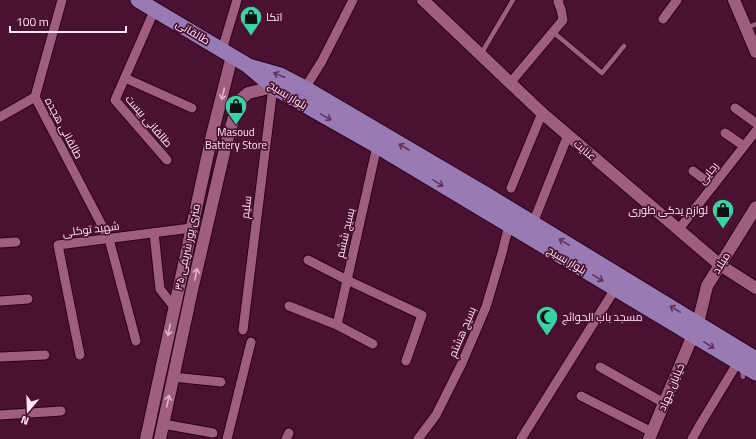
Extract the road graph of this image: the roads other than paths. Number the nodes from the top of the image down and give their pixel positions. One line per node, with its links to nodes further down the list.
1 (62, 0): 22 (street, طالقانی هجده)
2 (238, 0): 15 (street)
3 (353, 0): 21 (street)
4 (423, 0): 16 (street, عنایت)
5 (514, 0): 16 (lane)
6 (559, 0): 12 (street)
7 (677, 0): 10 (street)
8 (734, 0): 11 (street)
9 (149, 4): 15 (main road, طالقانی); 18 (street, طالقانی بیست)
10 (663, 19)
11 (751, 26): 14 (street)
12 (553, 32): 13 (lane); 19 (street)
13 (624, 46)
14 (756, 52)
15 (227, 53): 17 (main road, طالقانی); 26 (street, ۳۵ متری پور شریفی, one-way to 26)
16 (480, 55): 19 (street, عنایت)
17 (247, 65): 20 (main road, بلوار بسیج); 21 (main road, بلوار بسیج, one-way to 17)
18 (125, 78): 23 (street); 35 (street, طالقانی بیست)
19 (510, 83): 25 (street, عنایت)
20 (272, 88): 28 (street, ۳۵ متری پور شریفی); 33 (main road, بلوار بسیج, one-way to 33); 59 (street, سلیم)
21 (305, 88): 40 (main road, بلوار بسیج, one-way to 21)
22 (34, 97): 27 (street); 45 (street, طالقانی هجده)
23 (192, 108)
24 (735, 108): 29 (street)
25 (542, 113): 32 (street, عنایت); 38 (street)
26 (218, 114): 28 (street); 42 (street, ۳۵ متری پور شریفی)
27 (0, 117)
28 (233, 118): 70 (street, ۳۵ متری پور شریفی, one-way to 28)
29 (756, 123)
30 (756, 131): 34 (street, رجایی)
31 (726, 133): 34 (street)
32 (568, 135): 40 (street); 43 (street, عنایت)
33 (377, 146): 41 (main road, بلوار بسیج, one-way to 41); 50 (street, بسیج ششم)
34 (744, 146): 37 (street, رجایی)
35 (167, 160)
36 (693, 171): 37 (street)
37 (713, 186): 43 (street, رجایی)
38 (511, 188)
39 (756, 207): 49 (street, میلاد)
40 (533, 223): 58 (main road, بلوار بسیج, one-way to 40)
41 (509, 225): 51 (main road, بلوار بسیج, one-way to 51); 82 (street, بسیج هشتم)
42 (191, 228): 44 (street, شهید توکلی); 56 (street, ۳۵ متری پور شریفی)
43 (679, 229): 49 (street, عنایت)
44 (154, 233): 45 (street, شهید توکلی); 56 (street)
45 (109, 239): 60 (street, طالقانی هجده); 64 (street, شهید توکلی)
46 (16, 242): 47 (street)
47 (0, 243)
48 (308, 260): 50 (street)
49 (720, 265): 52 (street, عنایت); 58 (street, میلاد)
50 (347, 280): 57 (street, بسیج ششم); 67 (street)
51 (615, 288): 58 (main road, بلوار بسیج); 83 (street)
52 (756, 288)
53 (28, 299): 54 (street)
54 (0, 301)
55 (289, 306): 57 (street)
56 (174, 307): 79 (street, ۳۵ متری پور شریفی, one-way to 79)
57 (337, 325): 62 (street)
58 (695, 329): 66 (main road, بلوار بسیج); 69 (main road, بلوار بسیج, one-way to 69); 73 (street, خیابان جهاد)
59 (243, 330)
60 (136, 341)
61 (251, 342): 81 (street)
62 (373, 344)
63 (45, 355): 65 (street)
64 (80, 355)
65 (0, 357)
66 (756, 359)
67 (406, 362)
68 (600, 367): 73 (street)
69 (745, 369): 84 (street)
70 (173, 377): 71 (street); 76 (street, ۳۵ متری پور شریفی, one-way to 70)
71 (221, 382)
72 (581, 396): 78 (street)
73 (664, 403): 78 (street, خیابان جهاد)
74 (61, 410): 75 (street)
75 (0, 415)
76 (163, 424): 77 (street); 80 (street, ۳۵ متری پور شریفی)
77 (213, 433)
78 (651, 435)
79 (146, 439)
80 (160, 439)
81 (228, 439)
82 (418, 439)
83 (521, 439)
84 (692, 439)

